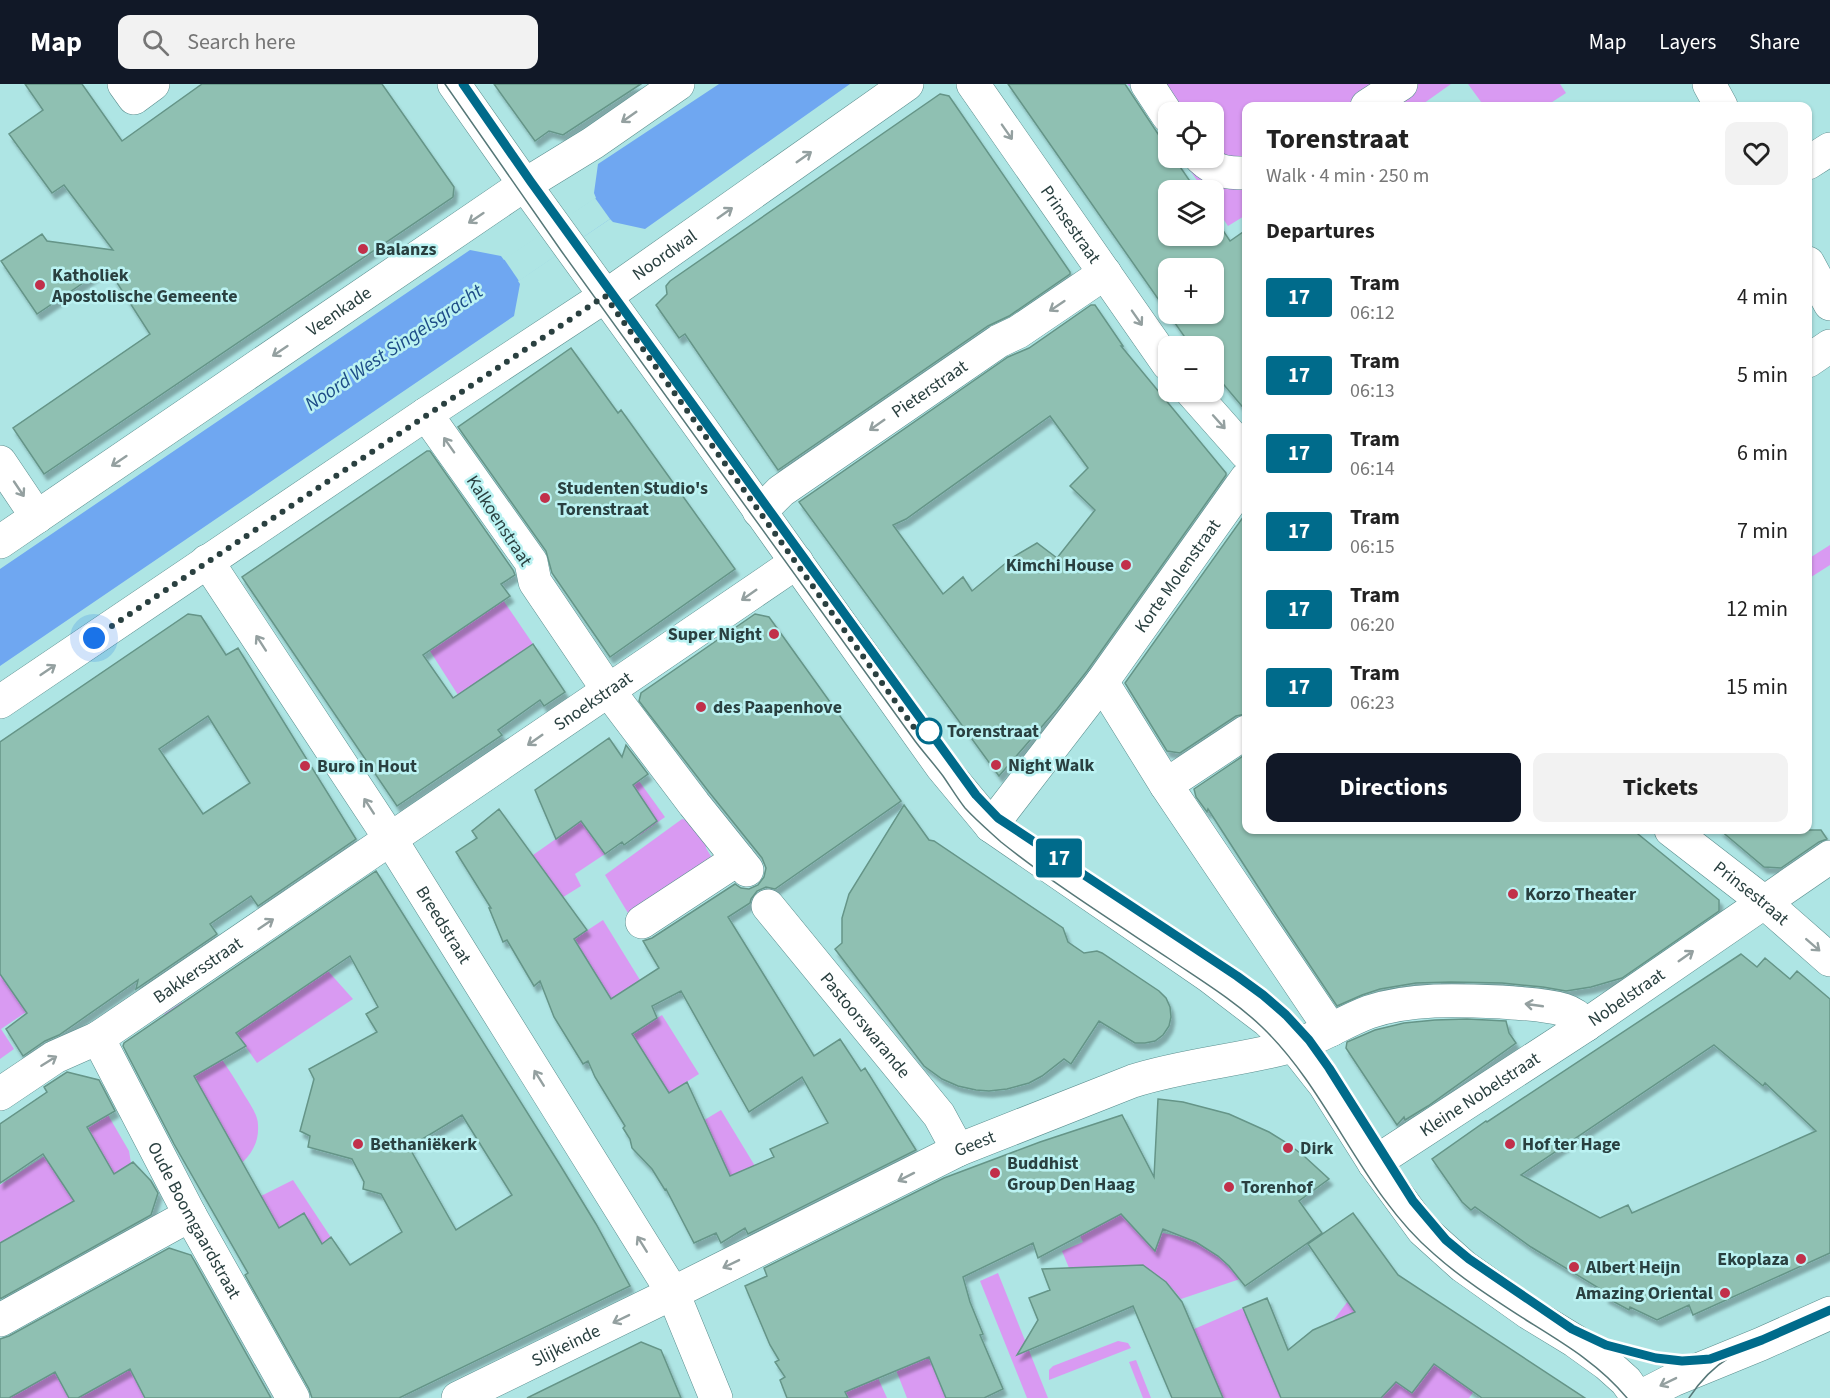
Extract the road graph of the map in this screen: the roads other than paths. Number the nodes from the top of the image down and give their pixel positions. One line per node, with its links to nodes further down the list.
1 (124, 84): 2 (street)
2 (153, 84)
3 (454, 84): 17 (street)
4 (678, 84): 17 (street, Veenkade, one-way to 17)
5 (907, 84): 20 (street, Noordwal, one-way to 5)
6 (974, 84): 19 (street, Prinsestraat, one-way to 19)
7 (1147, 84): 10 (street)
8 (1401, 84): 11 (street)
9 (1709, 84): 12 (street)
10 (1159, 102)
11 (1373, 102)
12 (1719, 102)
13 (1830, 149): 14 (street)
14 (1812, 160)
15 (1213, 168): 16 (street)
16 (1242, 173)
17 (534, 179): 20 (street); 31 (street, Veenkade, one-way to 31)
18 (1812, 270): 21 (street)
19 (1105, 273): 23 (street, Prinsestraat, one-way to 23); 30 (street, Pieterstraat, one-way to 30)
20 (605, 296): 26 (street, Noordwal); 30 (street)
21 (1830, 304)
22 (1830, 346): 24 (street)
23 (1158, 350)
24 (1812, 358)
25 (1201, 402): 27 (street, one-way to 27)
26 (426, 414): 33 (street, Noordwal); 36 (street, Kalkoenstraat, one-way to 26)
27 (1242, 448)
28 (0, 462): 31 (street, one-way to 31)
29 (1242, 485): 35 (street, Korte Molenstraat)
30 (770, 501): 34 (street)
31 (37, 517): 32 (street, Veenkade)
32 (0, 542)
33 (207, 561): 37 (street, Noordwal, one-way to 33); 42 (street, Breedstraat, one-way to 33)
34 (797, 562): 36 (street, Snoekstraat, one-way to 36); 40 (street)
35 (1105, 677): 39 (street); 40 (street)
36 (608, 690): 42 (street, Snoekstraat, one-way to 42); 46 (street)
37 (0, 702)
38 (1242, 735): 39 (street)
39 (1166, 785): 49 (street)
40 (992, 826): 51 (street)
41 (1676, 834): 44 (street, Prinsestraat)
42 (391, 840): 50 (street, Bakkersstraat, one-way to 42); 56 (street, Breedstraat, one-way to 42)
43 (1830, 857): 44 (street, Nobelstraat)
44 (1764, 903): 47 (street, Prinsestraat, one-way to 47); 48 (street, Nobelstraat, one-way to 44)
45 (768, 906): 53 (street, Pastoorswarande)
46 (642, 922)
47 (1830, 960)
48 (1586, 1025): 49 (street, Nobelstraat, one-way to 49); 54 (street, Kleine Nobelstraat)
49 (1340, 1026): 51 (street, Nobelstraat)
50 (98, 1038): 52 (street, Bakkersstraat, one-way to 50); 55 (street, Oude Boomgaardstraat)
51 (1294, 1046): 53 (street, Geest); 54 (street)
52 (0, 1094)
53 (958, 1150): 56 (street, Geest, one-way to 56)
54 (1374, 1163): 62 (street)
55 (190, 1215): 58 (street); 59 (street, Oude Boomgaardstraat)
56 (673, 1293): 60 (street, Slijkeinde, one-way to 60); 61 (street, Breedstraat)
57 (1830, 1313): 62 (street, one-way to 62)
58 (0, 1320)
59 (293, 1398)
60 (458, 1398)
61 (716, 1398)
62 (1638, 1398)

